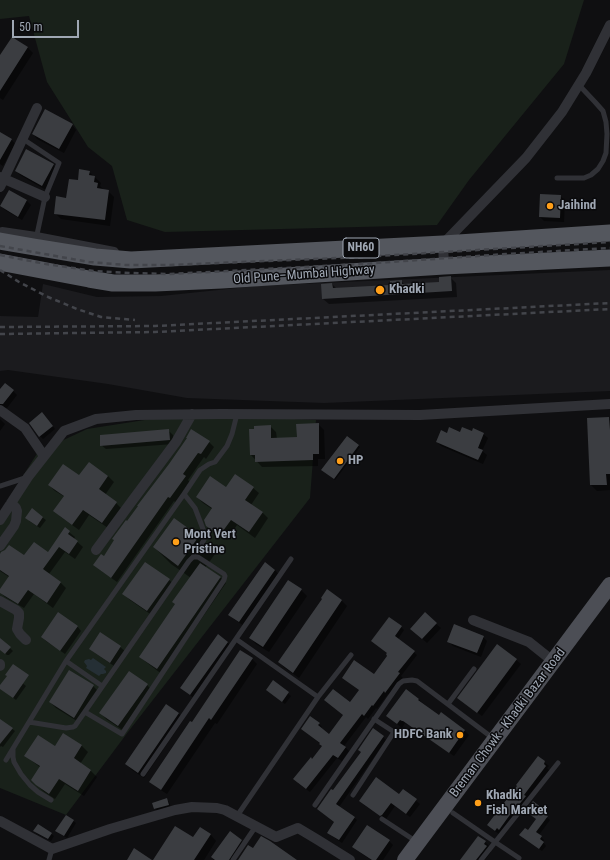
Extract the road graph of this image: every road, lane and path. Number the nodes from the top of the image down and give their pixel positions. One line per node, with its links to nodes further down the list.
1 (610, 25): 2 (street)
2 (578, 84): 5 (lane); 12 (street)
3 (37, 108): 4 (street)
4 (22, 139): 6 (street); 7 (lane)
5 (557, 178)
6 (1, 181): 7 (street)
7 (45, 197): 11 (lane)
8 (0, 233): 11 (street)
9 (610, 233): 12 (highway, Old Pune–Mumbai Highway / NH60)
10 (0, 241): 11 (highway, Old Pune–Mumbai Highway / NH60)
11 (35, 242): 12 (highway, Old Pune–Mumbai Highway / NH60)
12 (443, 244): 15 (street)
13 (610, 258): 15 (highway, Old Pune–Mumbai Highway / NH60)
14 (0, 262): 15 (highway, Old Pune–Mumbai Highway / NH60)
15 (444, 266)
16 (610, 404): 19 (street)
17 (0, 410): 20 (street)
18 (192, 414): 19 (street); 20 (street); 27 (street)
19 (237, 414): 23 (lane)
20 (44, 456): 21 (street)
21 (28, 477): 22 (lane); 24 (street)
22 (0, 486)
23 (184, 494): 28 (lane); 37 (lane)
24 (11, 503): 25 (street); 26 (street)
25 (0, 520)
26 (0, 546)
27 (96, 550)
28 (192, 557): 40 (lane); 43 (lane)
29 (291, 559): 34 (lane)
30 (610, 585): 38 (main road, Breman Chowk - Khadki Bazar Road)
31 (0, 601): 35 (street)
32 (610, 601): 54 (main road, Breman Chowk - Khadki Bazar Road)
33 (473, 620): 38 (street)
34 (236, 639): 41 (lane); 50 (lane)
35 (26, 640)
36 (350, 655): 41 (lane)
37 (66, 661): 40 (lane); 45 (lane)
38 (554, 662): 46 (main road, Breman Chowk - Khadki Bazar Road)
39 (474, 669): 42 (lane)
40 (102, 686): 43 (lane)
41 (318, 697): 55 (lane)
42 (448, 704): 44 (lane); 46 (lane)
43 (85, 712): 45 (lane)
44 (374, 719): 51 (lane); 53 (lane)
45 (29, 722): 47 (lane)
46 (495, 739): 60 (main road, Breman Chowk - Khadki Bazar Road)
47 (13, 748): 48 (lane); 52 (lane)
48 (6, 760)
49 (558, 763): 59 (lane)
50 (143, 774)
51 (353, 795)
52 (51, 800)
53 (315, 805)
54 (453, 813): 59 (lane); 67 (main road, Breman Chowk - Khadki Bazar Road)
55 (237, 816): 58 (street); 61 (street)
56 (382, 819): 60 (lane)
57 (0, 821): 61 (street)
58 (256, 826): 64 (lane); 65 (street)
59 (495, 842): 62 (lane); 68 (lane)
60 (418, 843): 66 (main road, Breman Chowk - Khadki Bazar Road)
61 (52, 849): 63 (lane)
62 (519, 858)
63 (48, 860)
64 (233, 860)
65 (350, 860)
66 (405, 860)
67 (418, 860)
68 (481, 860)

